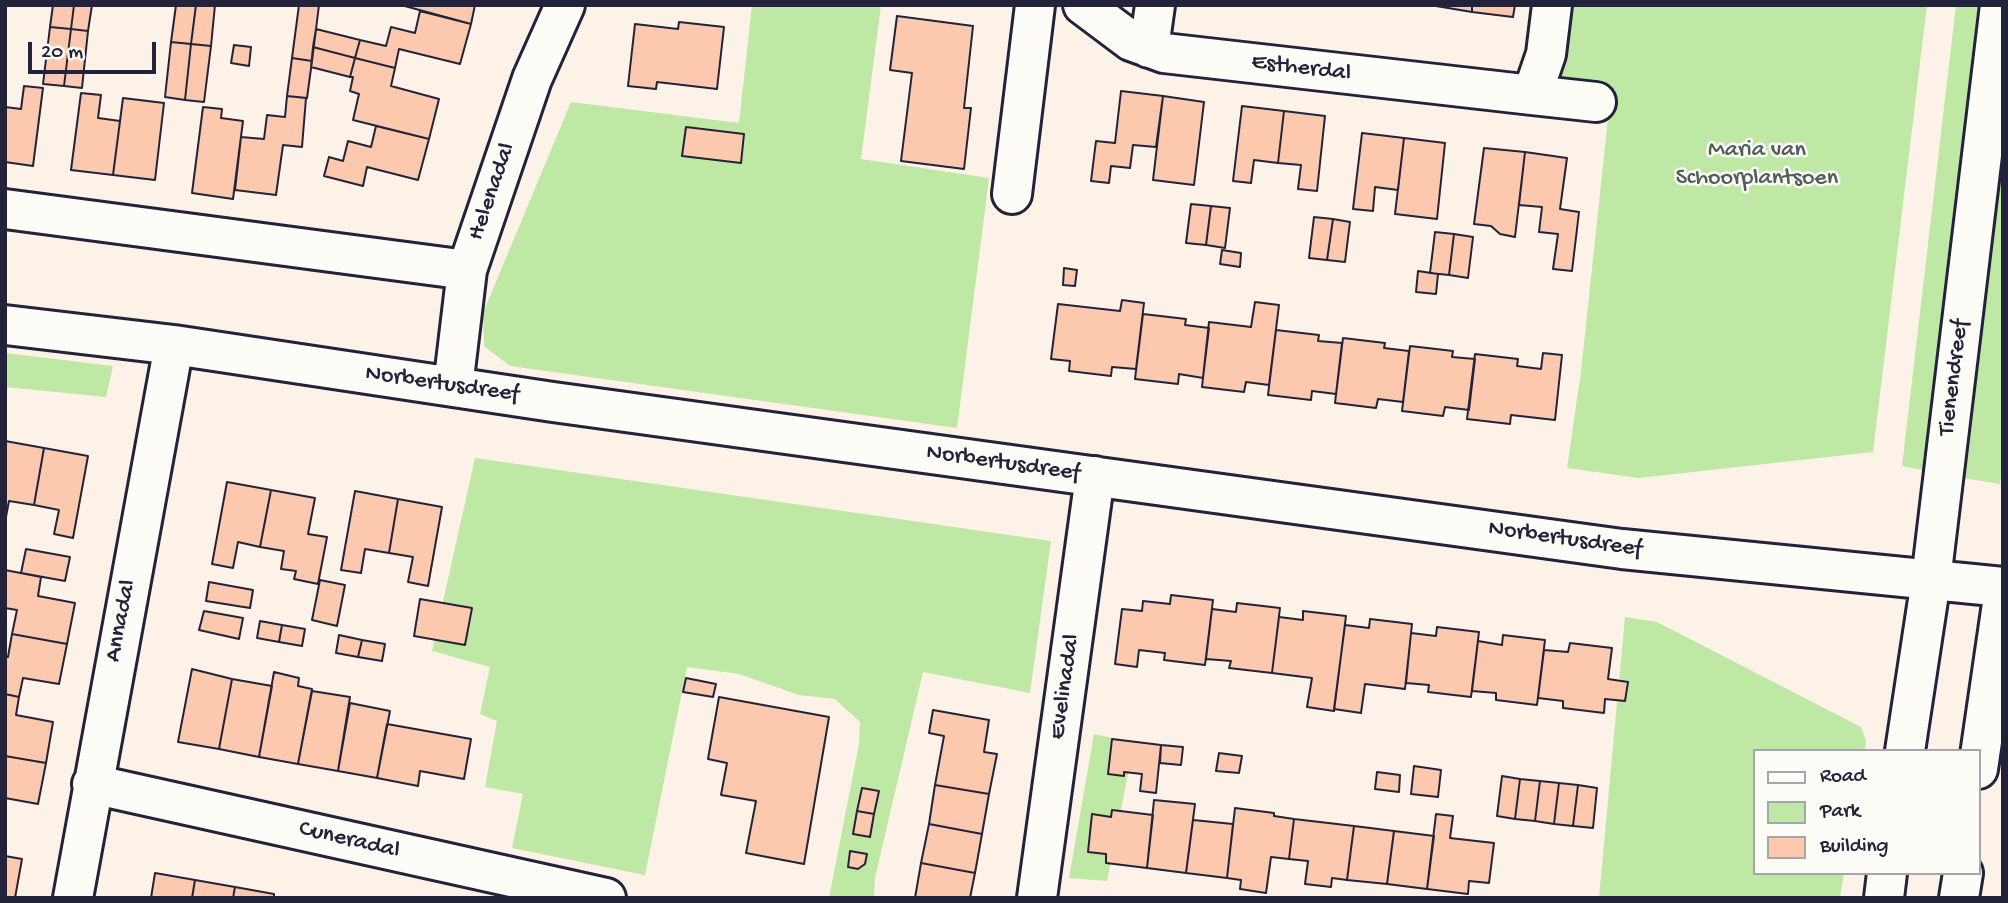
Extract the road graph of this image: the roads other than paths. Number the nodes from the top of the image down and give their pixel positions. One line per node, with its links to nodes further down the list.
1 (565, 5): 12 (street, Helenadal)
2 (1035, 5): 10 (street)
3 (1083, 5): 7 (street, Estherdal)
4 (1155, 5): 7 (street)
5 (1552, 5): 8 (street)
6 (2000, 5): 17 (street, Tienendreef)
7 (1149, 48): 8 (street, Estherdal)
8 (1532, 95): 9 (street, Estherdal)
9 (1596, 102)
10 (1012, 194)
11 (5, 209): 12 (street)
12 (467, 270): 15 (street, Helenadal)
13 (5, 325): 14 (street, Norbertusdreef)
14 (174, 345): 15 (street, Norbertusdreef); 22 (street, Annadal)
15 (453, 387): 16 (street, Norbertusdreef)
16 (1095, 476): 17 (street, Norbertusdreef); 27 (street, Evelinadal)
17 (1931, 580): 18 (street, Norbertusdreef); 20 (street, Tienendreef)
18 (2003, 587)
19 (2003, 597): 21 (street)
20 (1905, 749)
21 (1980, 755)
22 (92, 784): 25 (street, Annadal); 26 (street, Cuneradal)
23 (1887, 875): 28 (street)
24 (1963, 875): 29 (street)
25 (72, 898)
26 (606, 898)
27 (1037, 898)
28 (1884, 898)
29 (1959, 898)

